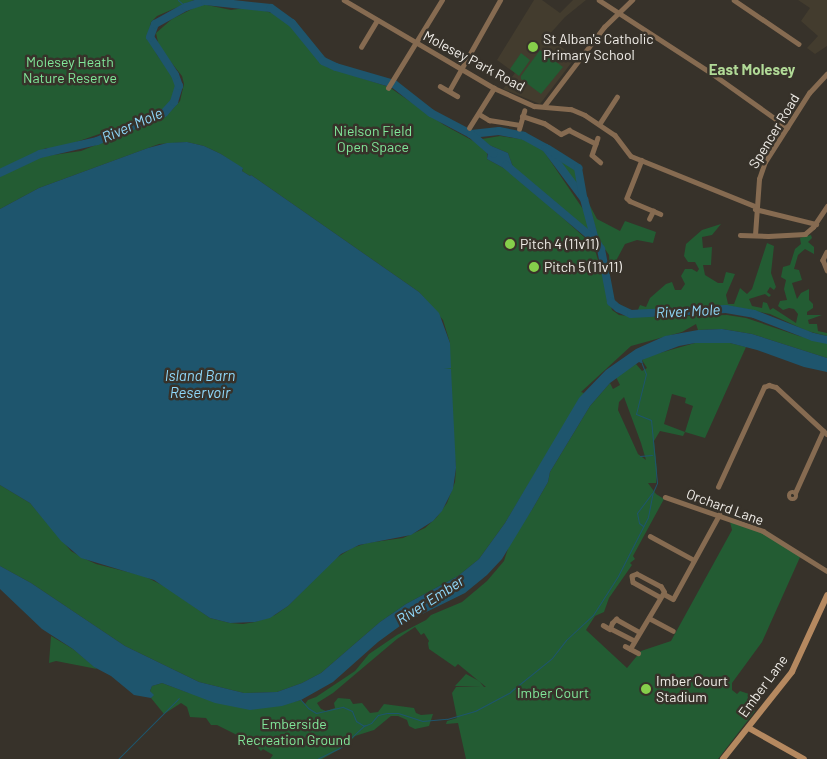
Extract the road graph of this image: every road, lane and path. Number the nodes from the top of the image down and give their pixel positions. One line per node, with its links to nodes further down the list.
1 (344, 0): 8 (street, Molesey Park Road)
2 (442, 0): 9 (street)
3 (500, 0): 12 (street)
4 (599, 0): 7 (street)
5 (632, 0): 7 (street)
6 (734, 0): 10 (street)
7 (619, 12): 20 (street); 23 (street)
8 (377, 20): 9 (street, Molesey Park Road); 11 (street)
9 (415, 43): 12 (street, Molesey Park Road); 15 (street)
10 (799, 44)
11 (361, 48)
12 (462, 68): 16 (street, Molesey Park Road); 17 (street)
13 (827, 74): 23 (street, Spencer Road)
14 (440, 86): 17 (street)
15 (389, 88)
16 (494, 88): 20 (street, Molesey Park Road); 21 (street)
17 (449, 92): 18 (street)
18 (457, 96)
19 (617, 97): 22 (street)
20 (544, 106): 22 (street, Molesey Park Road)
21 (479, 114): 24 (street); 26 (street)
22 (600, 124): 27 (street, Molesey Park Road)
23 (787, 127): 30 (street, Spencer Road)
24 (469, 128)
25 (598, 138): 26 (street)
26 (596, 144): 28 (street)
27 (642, 160): 30 (street, Molesey Park Road); 31 (street)
28 (600, 162)
29 (827, 206): 34 (street)
30 (755, 208): 34 (street, Molesey Park Road); 36 (street, Spencer Road)
31 (653, 211): 32 (street); 33 (street)
32 (660, 214)
33 (650, 219)
34 (816, 224): 36 (street)
35 (740, 235): 36 (street)
36 (755, 235)
37 (827, 252): 38 (street)
38 (827, 270)
39 (825, 433): 40 (street); 41 (street)
40 (718, 487)
41 (795, 493)
42 (665, 497): 43 (street, Orchard Lane)
43 (719, 515): 45 (street); 46 (street, Orchard Lane)
44 (650, 536): 45 (street)
45 (694, 560): 47 (street)
46 (827, 571)
47 (662, 596): 47 (street); 50 (street)
48 (827, 596): 58 (main road, Ember Lane)
49 (610, 616): 51 (street)
50 (649, 618): 54 (street); 55 (street)
51 (616, 619): 53 (street); 55 (street)
52 (603, 625): 53 (street)
53 (610, 629): 56 (street)
54 (673, 631)
55 (639, 632): 56 (street)
56 (634, 641): 57 (street)
57 (638, 653)
58 (749, 728): 59 (main road); 60 (main road, Ember Lane)
59 (791, 752): 61 (street); 62 (main road)
60 (723, 759)
61 (791, 759)
62 (804, 759)

